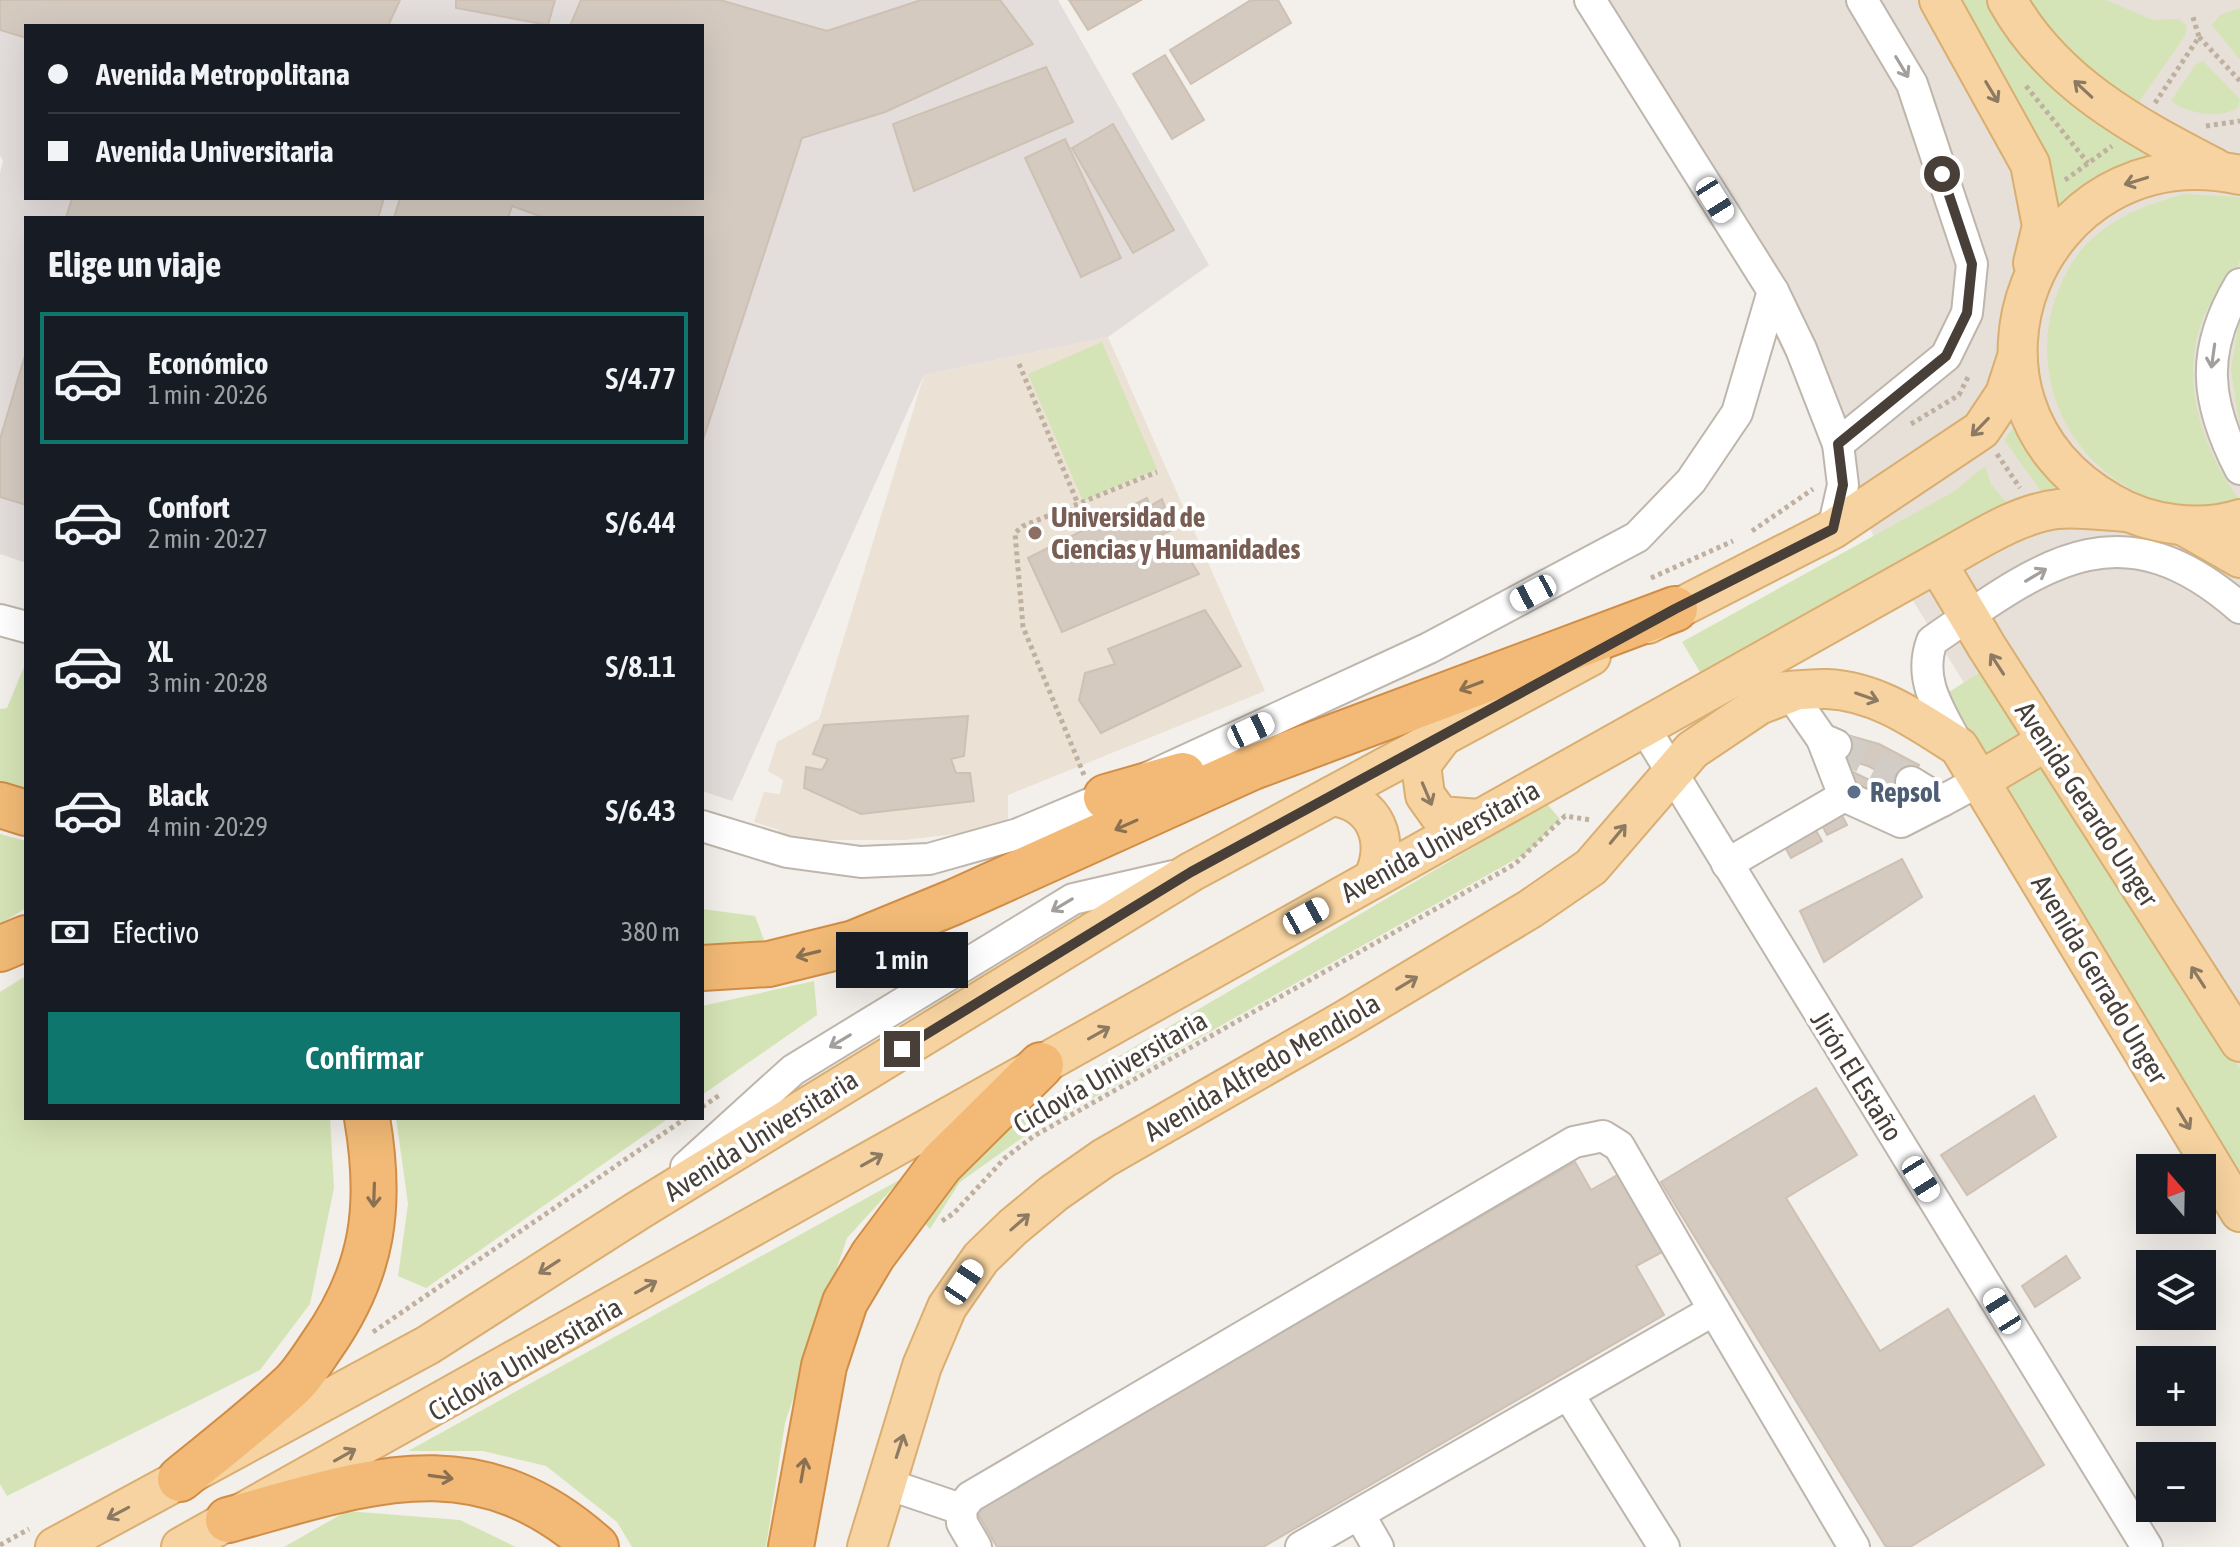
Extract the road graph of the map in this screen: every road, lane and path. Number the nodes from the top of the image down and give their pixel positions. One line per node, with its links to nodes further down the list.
1 (1590, 0): 13 (street)
2 (1862, 0): 18 (street, one-way to 18)
3 (1939, 0): 14 (main road, one-way to 14)
4 (2007, 0): 10 (main road, one-way to 4)
5 (2192, 14): 6 (path)
6 (2199, 37): 7 (path); 8 (path)
7 (2240, 81)
8 (2153, 107)
9 (2113, 145): 11 (path)
10 (2235, 173): 14 (main road, one-way to 14)
11 (2063, 181)
12 (2240, 284): 19 (street, one-way to 19)
13 (1773, 291): 18 (street); 46 (street)
14 (2023, 297): 15 (main road)
15 (2016, 360): 17 (main road, Avenida Universitaria, one-way to 17); 22 (main road)
16 (1019, 364): 21 (path)
17 (1981, 430): 23 (path); 26 (main road, Avenida Universitaria)
18 (1838, 444): 26 (street)
19 (2240, 469)
20 (1157, 472): 21 (path)
21 (1078, 504): 46 (path)
22 (2127, 512): 23 (main road, Avenida Universitaria); 25 (main road)
23 (2038, 514): 28 (main road, Avenida Universitaria)
24 (2240, 519): 25 (main road)
25 (2184, 526): 27 (main road)
26 (1833, 529): 30 (main road, Avenida Universitaria)
27 (2240, 558)
28 (1937, 563): 31 (main road, Avenida Gerardo Unger); 34 (main road, Avenida Universitaria)
29 (2240, 608): 31 (street, Avenida Gerrado Unger, one-way to 29)
30 (1675, 609): 37 (main road, Avenida Universitaria); 39 (highway, one-way to 39)
31 (1969, 616): 38 (main road, Avenida Gerardo Unger, one-way to 31); 40 (street, Avenida Gerrado Unger)
32 (0, 620): 33 (street)
33 (24, 626)
34 (1710, 690): 35 (main road); 36 (main road, Avenida Universitaria)
35 (1790, 693): 40 (main road, Avenida Gerrado Unger, one-way to 40); 41 (main road, Avenida Alfredo Mendiola); 45 (street)
36 (1644, 727): 41 (street, Jirón El Estaño); 50 (main road, Avenida Universitaria)
37 (1442, 737): 44 (main road, Avenida Universitaria); 50 (main road, one-way to 50)
38 (2047, 741): 42 (main road); 58 (main road, Avenida Gerardo Unger, one-way to 38)
39 (1317, 743): 46 (highway); 57 (highway, one-way to 57)
40 (1959, 747): 42 (main road, Avenida Gerrado Unger)
41 (1673, 774): 52 (main road, Avenida Alfredo Mendiola); 53 (street, Jirón El Estaño)
42 (1981, 780): 47 (street); 62 (main road, Avenida Gerrado Unger, one-way to 62)
43 (1911, 782): 47 (street)
44 (1332, 796): 54 (main road); 65 (main road, Avenida Universitaria, one-way to 65)
45 (1844, 796): 47 (street); 53 (street)
46 (1100, 799): 51 (street)
47 (1942, 801)
48 (0, 805): 49 (highway)
49 (24, 812)
50 (1479, 819): 54 (main road, Avenida Universitaria)
51 (704, 827)
52 (1622, 828): 61 (path, Ciclovía Universitaria); 66 (main road, Avenida Alfredo Mendiola, one-way to 52)
53 (1727, 864): 80 (street, Jirón El Estaño)
54 (1373, 879): 59 (main road, Avenida Universitaria, one-way to 54)
55 (24, 939): 56 (highway)
56 (0, 949)
57 (704, 968)
58 (2240, 1042)
59 (1041, 1065): 61 (highway); 69 (main road, Avenida Universitaria, one-way to 59)
60 (367, 1120): 65 (highway, one-way to 65)
61 (913, 1202): 73 (highway, one-way to 61)
62 (2240, 1212)
63 (1714, 1310): 64 (street); 67 (street); 79 (street)
64 (1568, 1394): 68 (street); 78 (street)
65 (180, 1479): 70 (main road, Avenida Universitaria, one-way to 70)
66 (887, 1484): 67 (street); 74 (main road, Avenida Alfredo Mendiola)
67 (961, 1509): 75 (street)
68 (1359, 1514): 76 (street); 77 (street)
69 (228, 1520): 71 (main road, Avenida Universitaria); 72 (highway, one-way to 72)
70 (55, 1547)
71 (181, 1547)
72 (596, 1547)
73 (791, 1547)
74 (867, 1547)
75 (976, 1547)
76 (1301, 1547)
77 (1378, 1547)
78 (1664, 1547)
79 (1854, 1547)
80 (2147, 1547)

